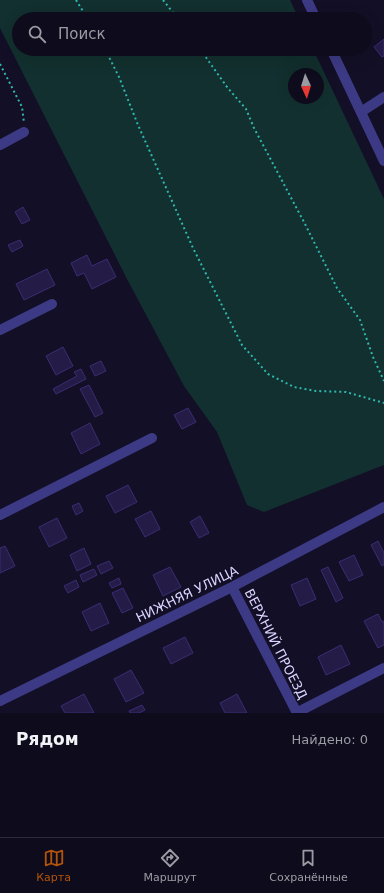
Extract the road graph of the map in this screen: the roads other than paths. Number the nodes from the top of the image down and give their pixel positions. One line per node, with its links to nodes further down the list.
1 (307, 0): 2 (street)
2 (313, 12)
3 (333, 56): 5 (street)
4 (384, 98): 5 (street)
5 (361, 112): 8 (street)
6 (24, 132): 7 (street)
7 (0, 145)
8 (384, 161)
9 (52, 304): 10 (street)
10 (0, 330)
11 (152, 438): 13 (street)
12 (384, 507): 14 (street, НИЖНЯЯ УЛИЦА)
13 (0, 516)
14 (232, 587): 16 (street, НИЖНЯЯ УЛИЦА); 17 (street, ВЕРХНИЙ ПРОЕЗД)
15 (384, 668): 17 (street)
16 (0, 701)
17 (297, 713)

